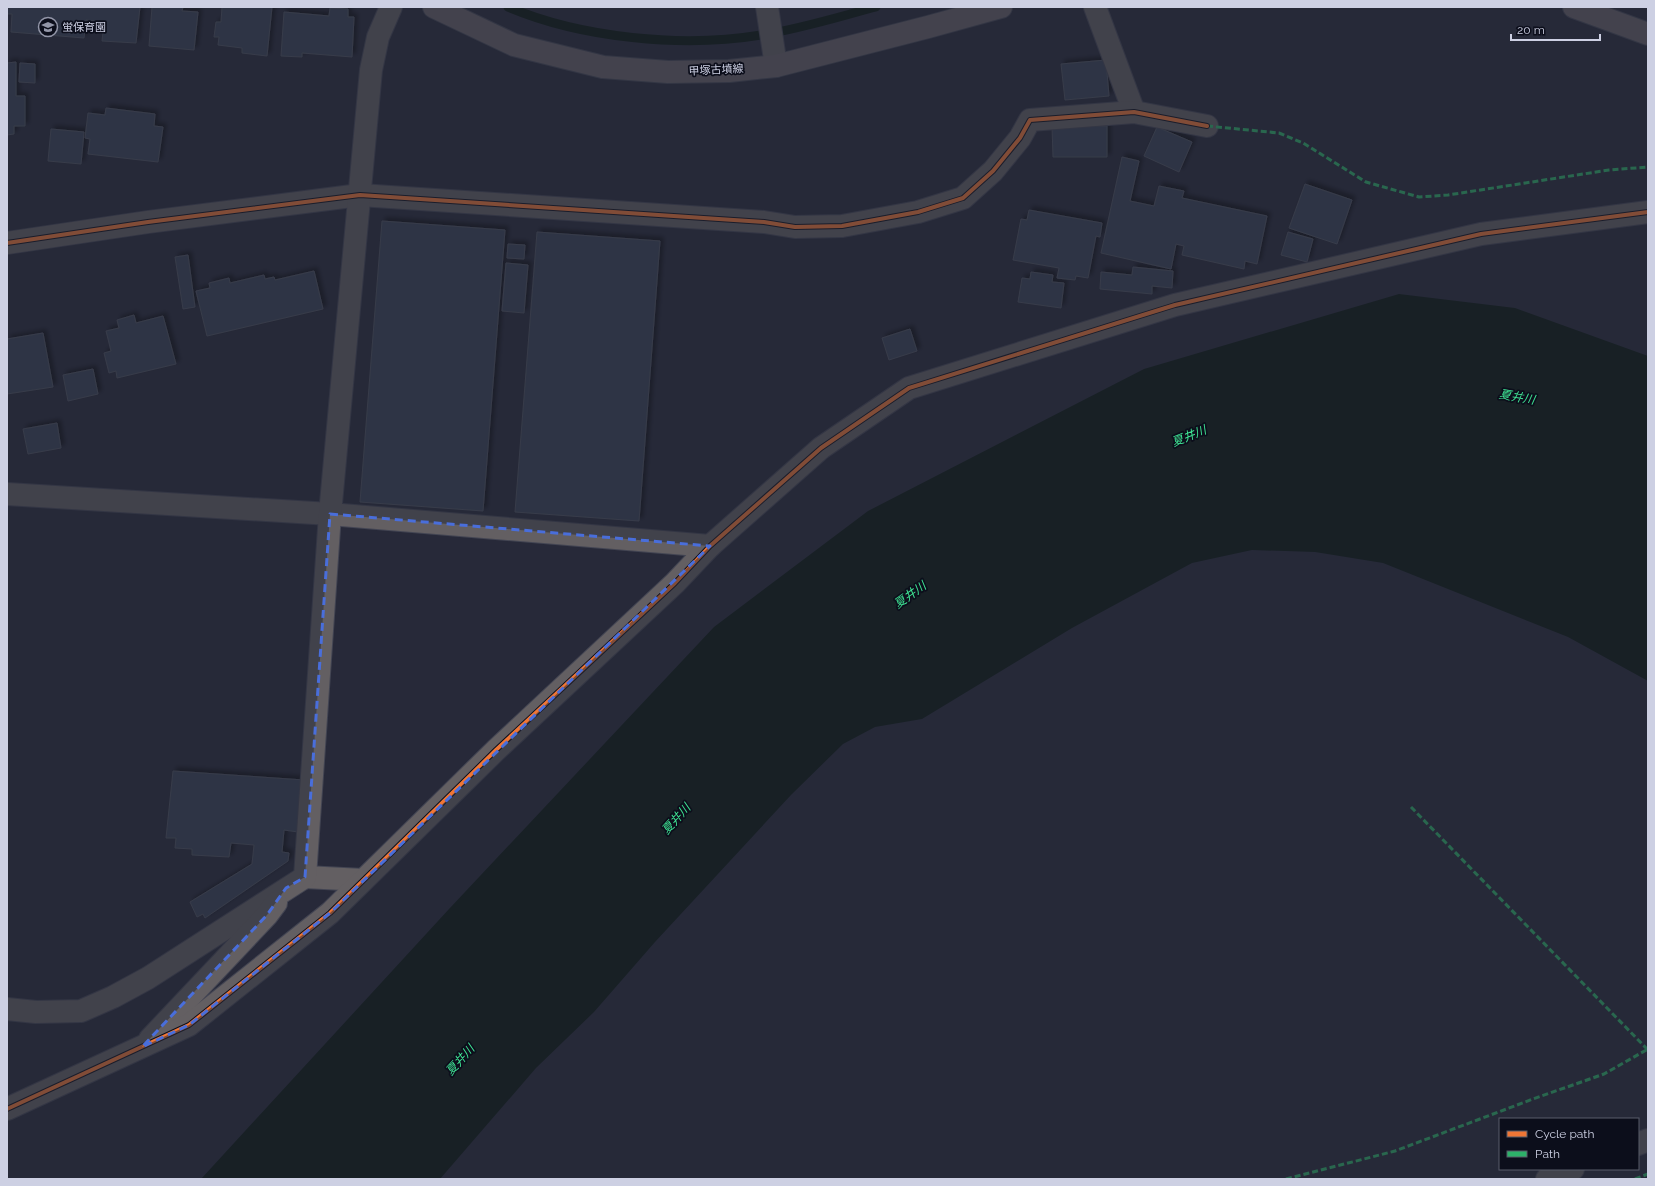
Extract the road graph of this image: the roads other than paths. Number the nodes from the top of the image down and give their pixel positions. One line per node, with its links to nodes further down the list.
1 (391, 7): 11 (street)
2 (434, 7): 8 (main road, 甲塚古墳線)
3 (1001, 7): 8 (main road, 甲塚古墳線)
4 (1095, 7): 9 (street)
5 (1577, 8): 7 (main road)
6 (768, 14): 8 (street)
7 (1648, 34)
8 (775, 56)
9 (1134, 112): 10 (street); 11 (street)
10 (1207, 126)
11 (360, 195): 13 (street); 15 (street)
12 (1648, 212): 16 (street)
13 (7, 243)
14 (7, 494): 15 (street)
15 (330, 514): 16 (street); 17 (street)
16 (710, 546): 18 (street)
17 (305, 877): 18 (street); 19 (street)
18 (363, 880): 21 (street)
19 (286, 888): 20 (street); 21 (street)
20 (7, 1009)
21 (142, 1047): 22 (street)
22 (7, 1109)
23 (1570, 1170): 24 (street)
24 (1546, 1179)

